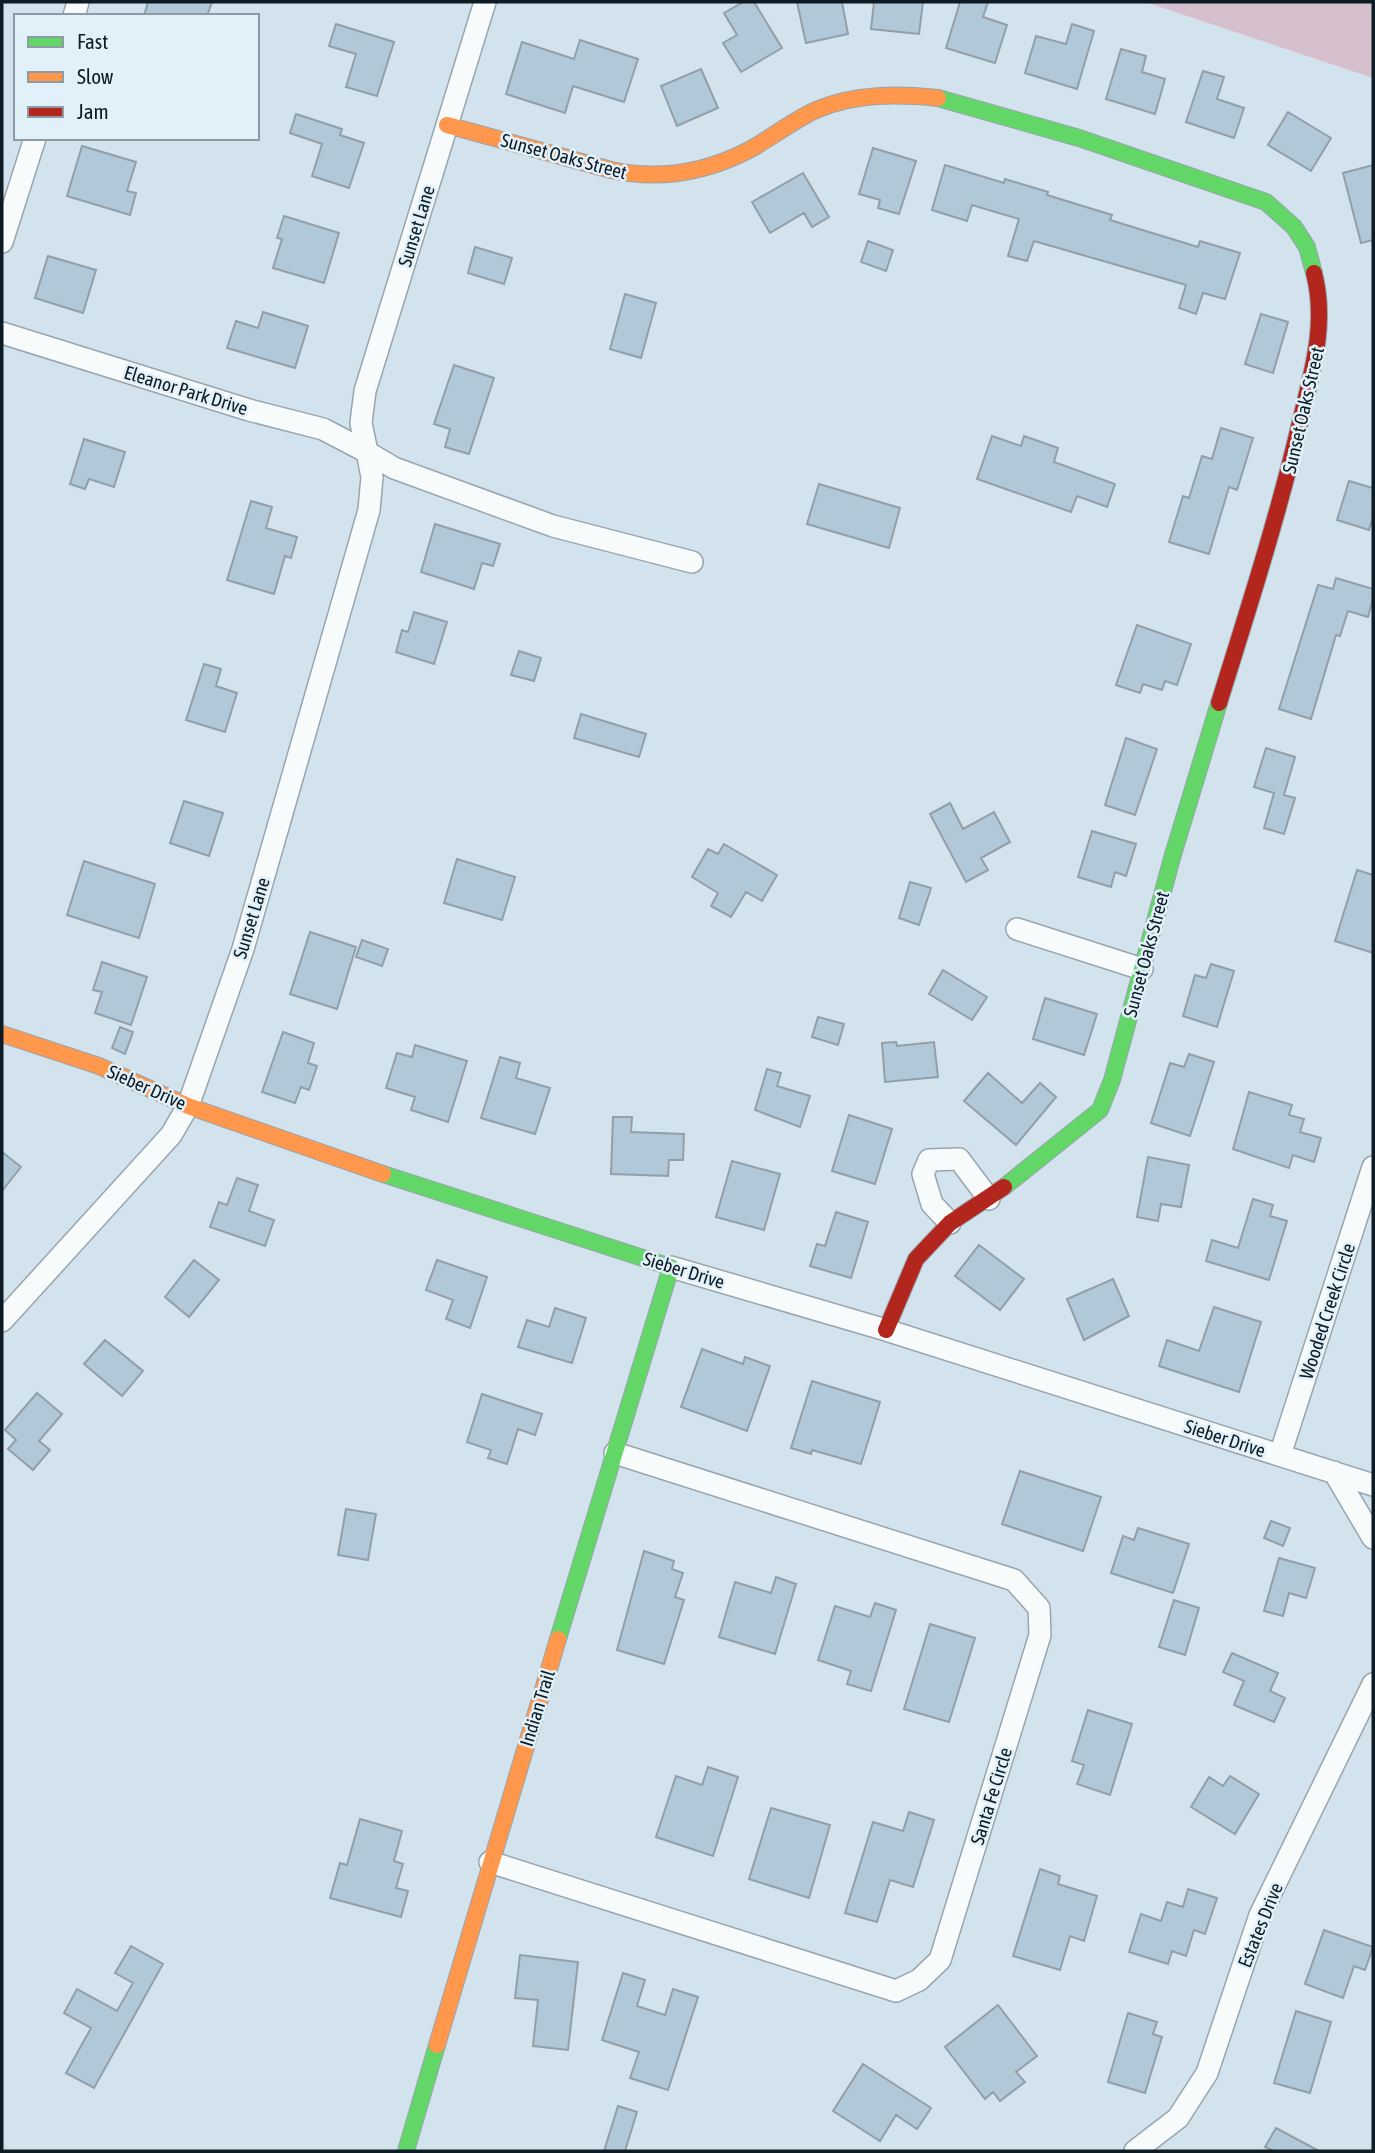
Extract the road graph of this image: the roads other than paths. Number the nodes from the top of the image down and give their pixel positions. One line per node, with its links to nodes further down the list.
1 (485, 2): 2 (street, Sunset Lane)
2 (447, 125): 6 (street, Sunset Lane); 9 (street, Sunset Oaks Street)
3 (34, 140): 4 (street)
4 (2, 242)
5 (2, 333): 6 (street, Eleanor Park Drive)
6 (367, 452): 7 (street); 11 (street, Sunset Lane)
7 (692, 562)
8 (1017, 929): 9 (street)
9 (1142, 969): 13 (street, Sunset Oaks Street)
10 (2, 1034): 11 (street, Sieber Drive)
11 (188, 1106): 15 (street, Sieber Drive); 16 (street, Sunset Lane)
12 (1373, 1167): 19 (street, Wooded Creek Circle)
13 (989, 1199): 14 (street, Sunset Oaks Street); 14 (street)
14 (950, 1223): 17 (street, Sunset Oaks Street)
15 (671, 1266): 17 (street, Sieber Drive); 18 (street, Indian Trail)
16 (2, 1321)
17 (886, 1330): 19 (street, Sieber Drive)
18 (615, 1453): 24 (street, Indian Trail); 24 (street, Santa Fe Circle)
19 (1280, 1455): 20 (street, Sieber Drive)
20 (1334, 1472): 21 (street, Sieber Drive); 22 (street)
21 (1373, 1485)
22 (1373, 1538)
23 (1373, 1684): 26 (street, Estates Drive)
24 (490, 1862): 25 (street, Indian Trail)
25 (406, 2151)
26 (1135, 2151)

